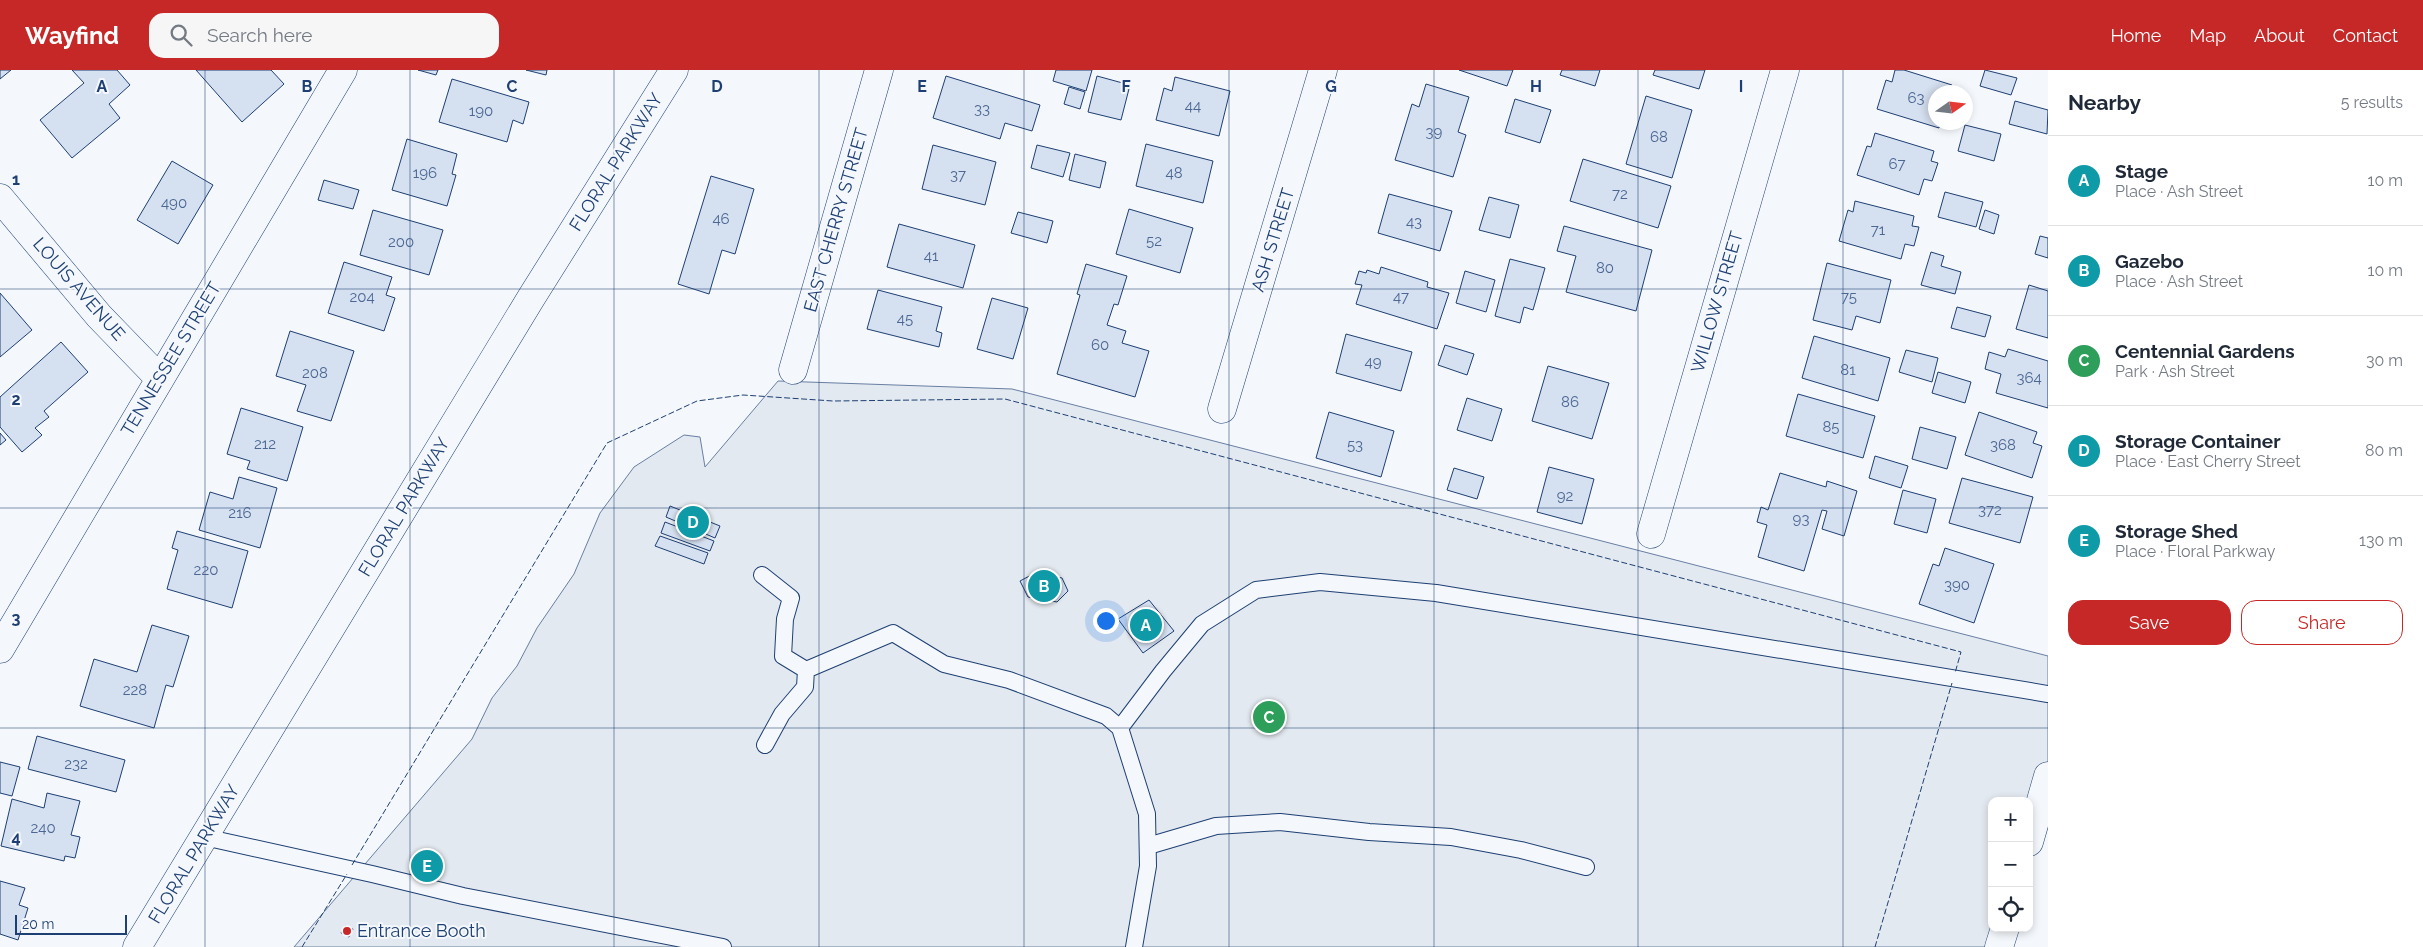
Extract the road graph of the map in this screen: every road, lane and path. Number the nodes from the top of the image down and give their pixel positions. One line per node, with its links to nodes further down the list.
1 (343, 70): 8 (street, TENNESSEE STREET)
2 (674, 70): 19 (street, FLORAL PARKWAY)
3 (879, 70): 7 (street, EAST CHERRY STREET)
4 (1323, 70): 9 (street, ASH STREET)
5 (1785, 70): 10 (street, WILLOW STREET)
6 (0, 198): 8 (street, LOUIS AVENUE)
7 (793, 370)
8 (160, 379): 12 (street, TENNESSEE STREET)
9 (1222, 409)
10 (1651, 534)
11 (762, 575): 13 (lane)
12 (0, 648)
13 (806, 670): 15 (lane); 16 (lane)
14 (2048, 694): 15 (lane)
15 (1120, 728): 20 (lane)
16 (765, 745)
17 (2048, 776): 18 (street)
18 (2033, 828)
19 (204, 838): 23 (street, FLORAL PARKWAY); 24 (lane)
20 (1148, 846): 21 (lane); 25 (lane)
21 (1586, 867)
22 (2004, 932): 26 (street)
23 (137, 947)
24 (723, 947)
25 (1134, 947)
26 (2000, 947)

